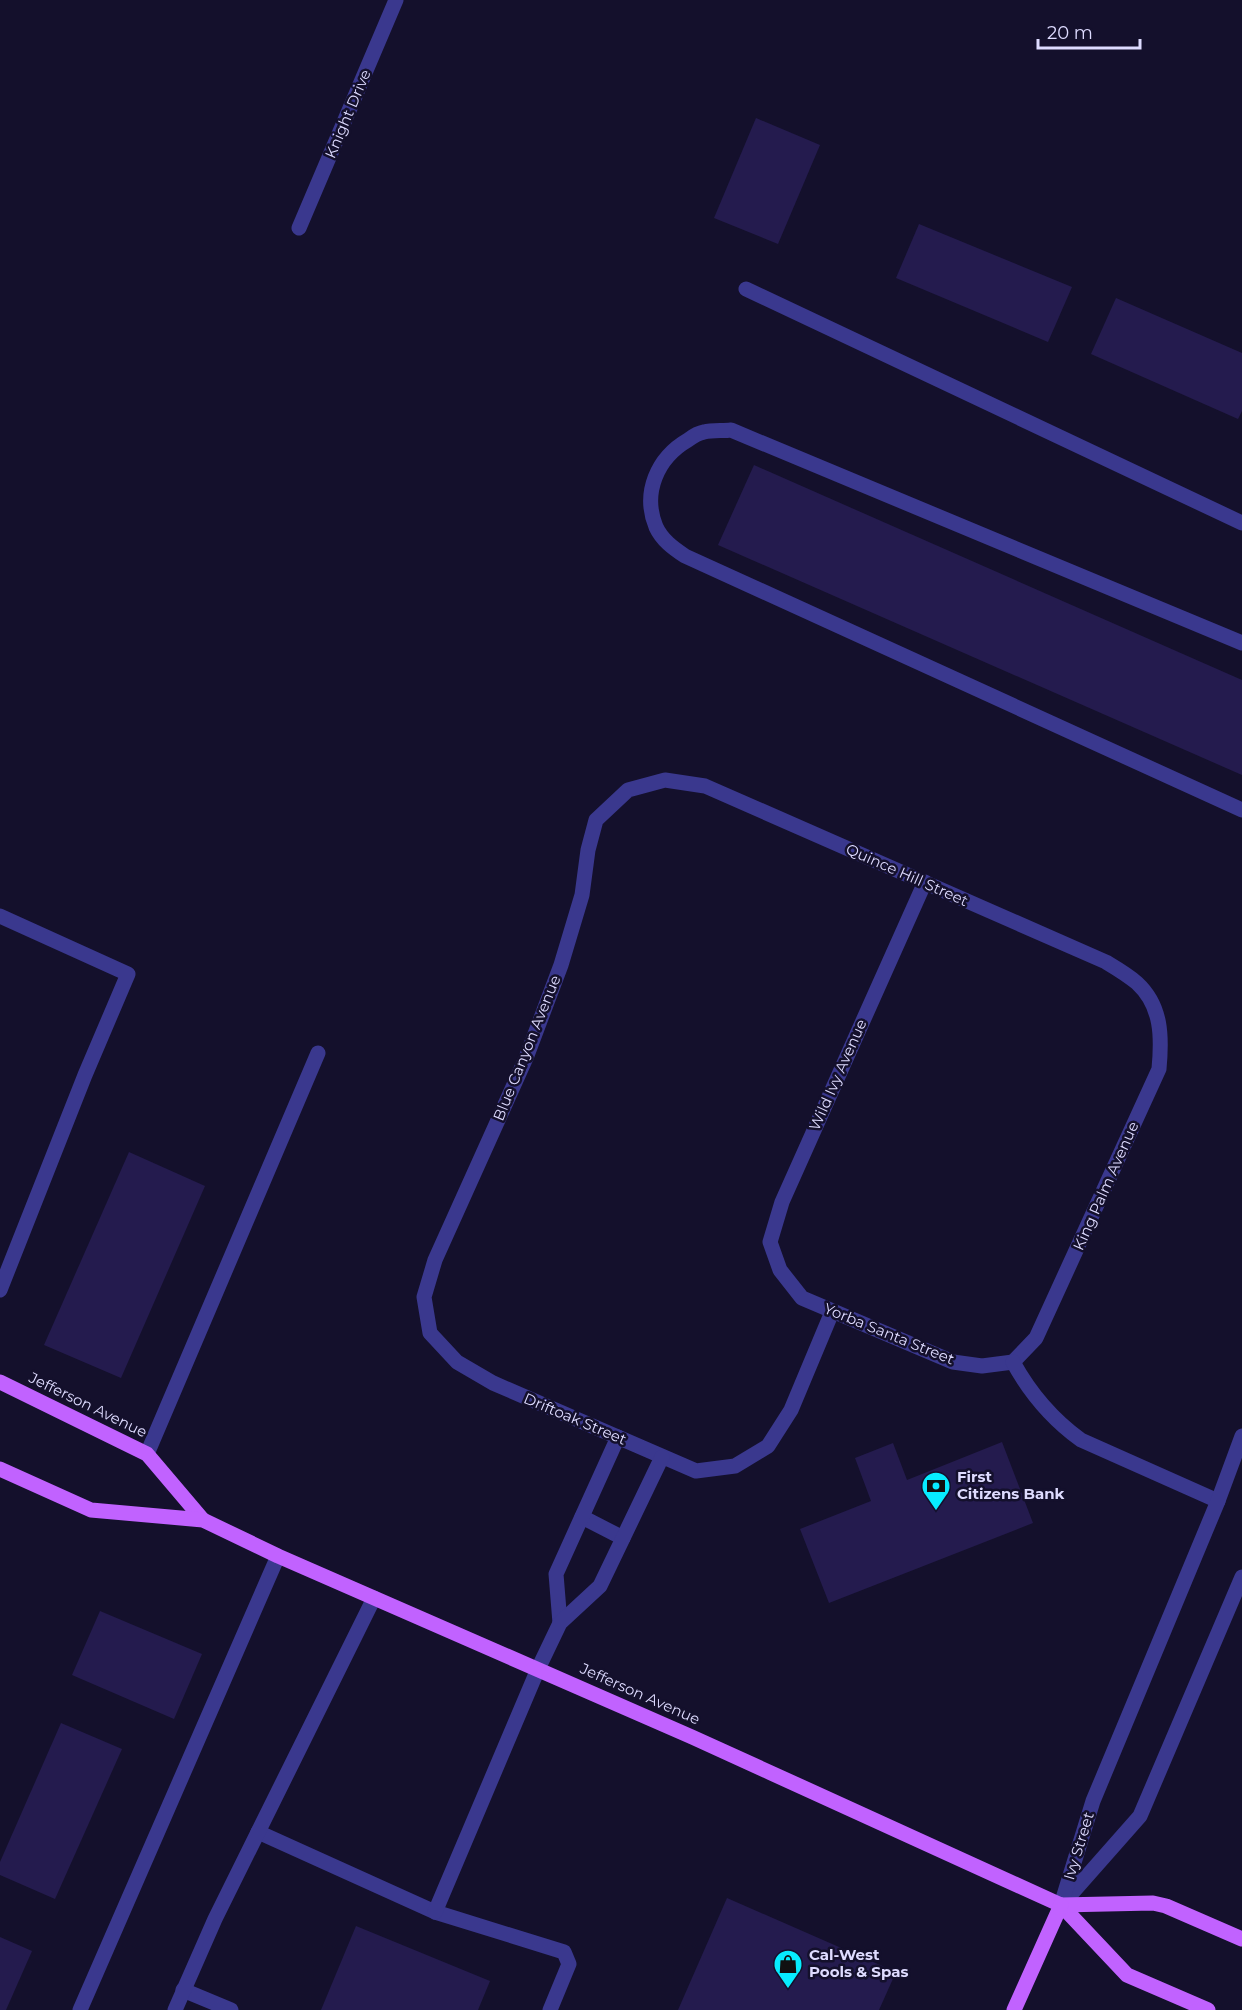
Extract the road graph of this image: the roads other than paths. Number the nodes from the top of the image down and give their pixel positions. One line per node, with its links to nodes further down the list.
1 (396, 0): 2 (street, Knight Drive)
2 (299, 228)
3 (746, 289): 4 (street)
4 (1242, 523)
5 (1242, 643): 7 (street)
6 (650, 784): 8 (street, Quince Hill Street); 15 (street, Blue Canyon Avenue)
7 (1242, 810)
8 (925, 882): 10 (street, Quince Hill Street); 12 (street, Wild Ivy Avenue)
9 (0, 916): 13 (street)
10 (1150, 1000): 16 (street, King Palm Avenue)
11 (318, 1053): 20 (street)
12 (780, 1270): 14 (street, Yorba Santa Street)
13 (0, 1290)
14 (832, 1312): 16 (street, Yorba Santa Street); 21 (street, Driftoak Street)
15 (430, 1332): 19 (street, Driftoak Street)
16 (1013, 1362): 23 (street)
17 (0, 1382): 20 (main road, Jefferson Avenue)
18 (1242, 1436): 23 (street, Ivy Street)
19 (618, 1437): 21 (street, Driftoak Street); 24 (street)
20 (147, 1454): 25 (main road, Jefferson Avenue)
21 (662, 1457): 26 (street)
22 (0, 1469): 25 (main road, Jefferson Avenue)
23 (1218, 1501): 33 (street, Ivy Street)
24 (582, 1516): 26 (street); 30 (street)
25 (203, 1520): 27 (main road, Jefferson Avenue)
26 (623, 1538): 30 (street)
27 (278, 1556): 29 (main road, Jefferson Avenue); 37 (street)
28 (1242, 1577): 33 (street, Ivy Street)
29 (374, 1598): 31 (main road, Jefferson Avenue); 32 (street)
30 (560, 1623): 31 (street)
31 (538, 1669): 33 (main road, Jefferson Avenue); 34 (street)
32 (258, 1832): 34 (street); 36 (street)
33 (1061, 1905): 35 (main road, Jefferson Avenue); 41 (main road); 42 (main road, Jefferson Avenue)
34 (435, 1912): 40 (street)
35 (1242, 1939)
36 (183, 1990): 38 (street); 39 (street)
37 (80, 2010)
38 (175, 2010)
39 (231, 2010)
40 (550, 2010)
41 (1014, 2010)
42 (1208, 2010)

